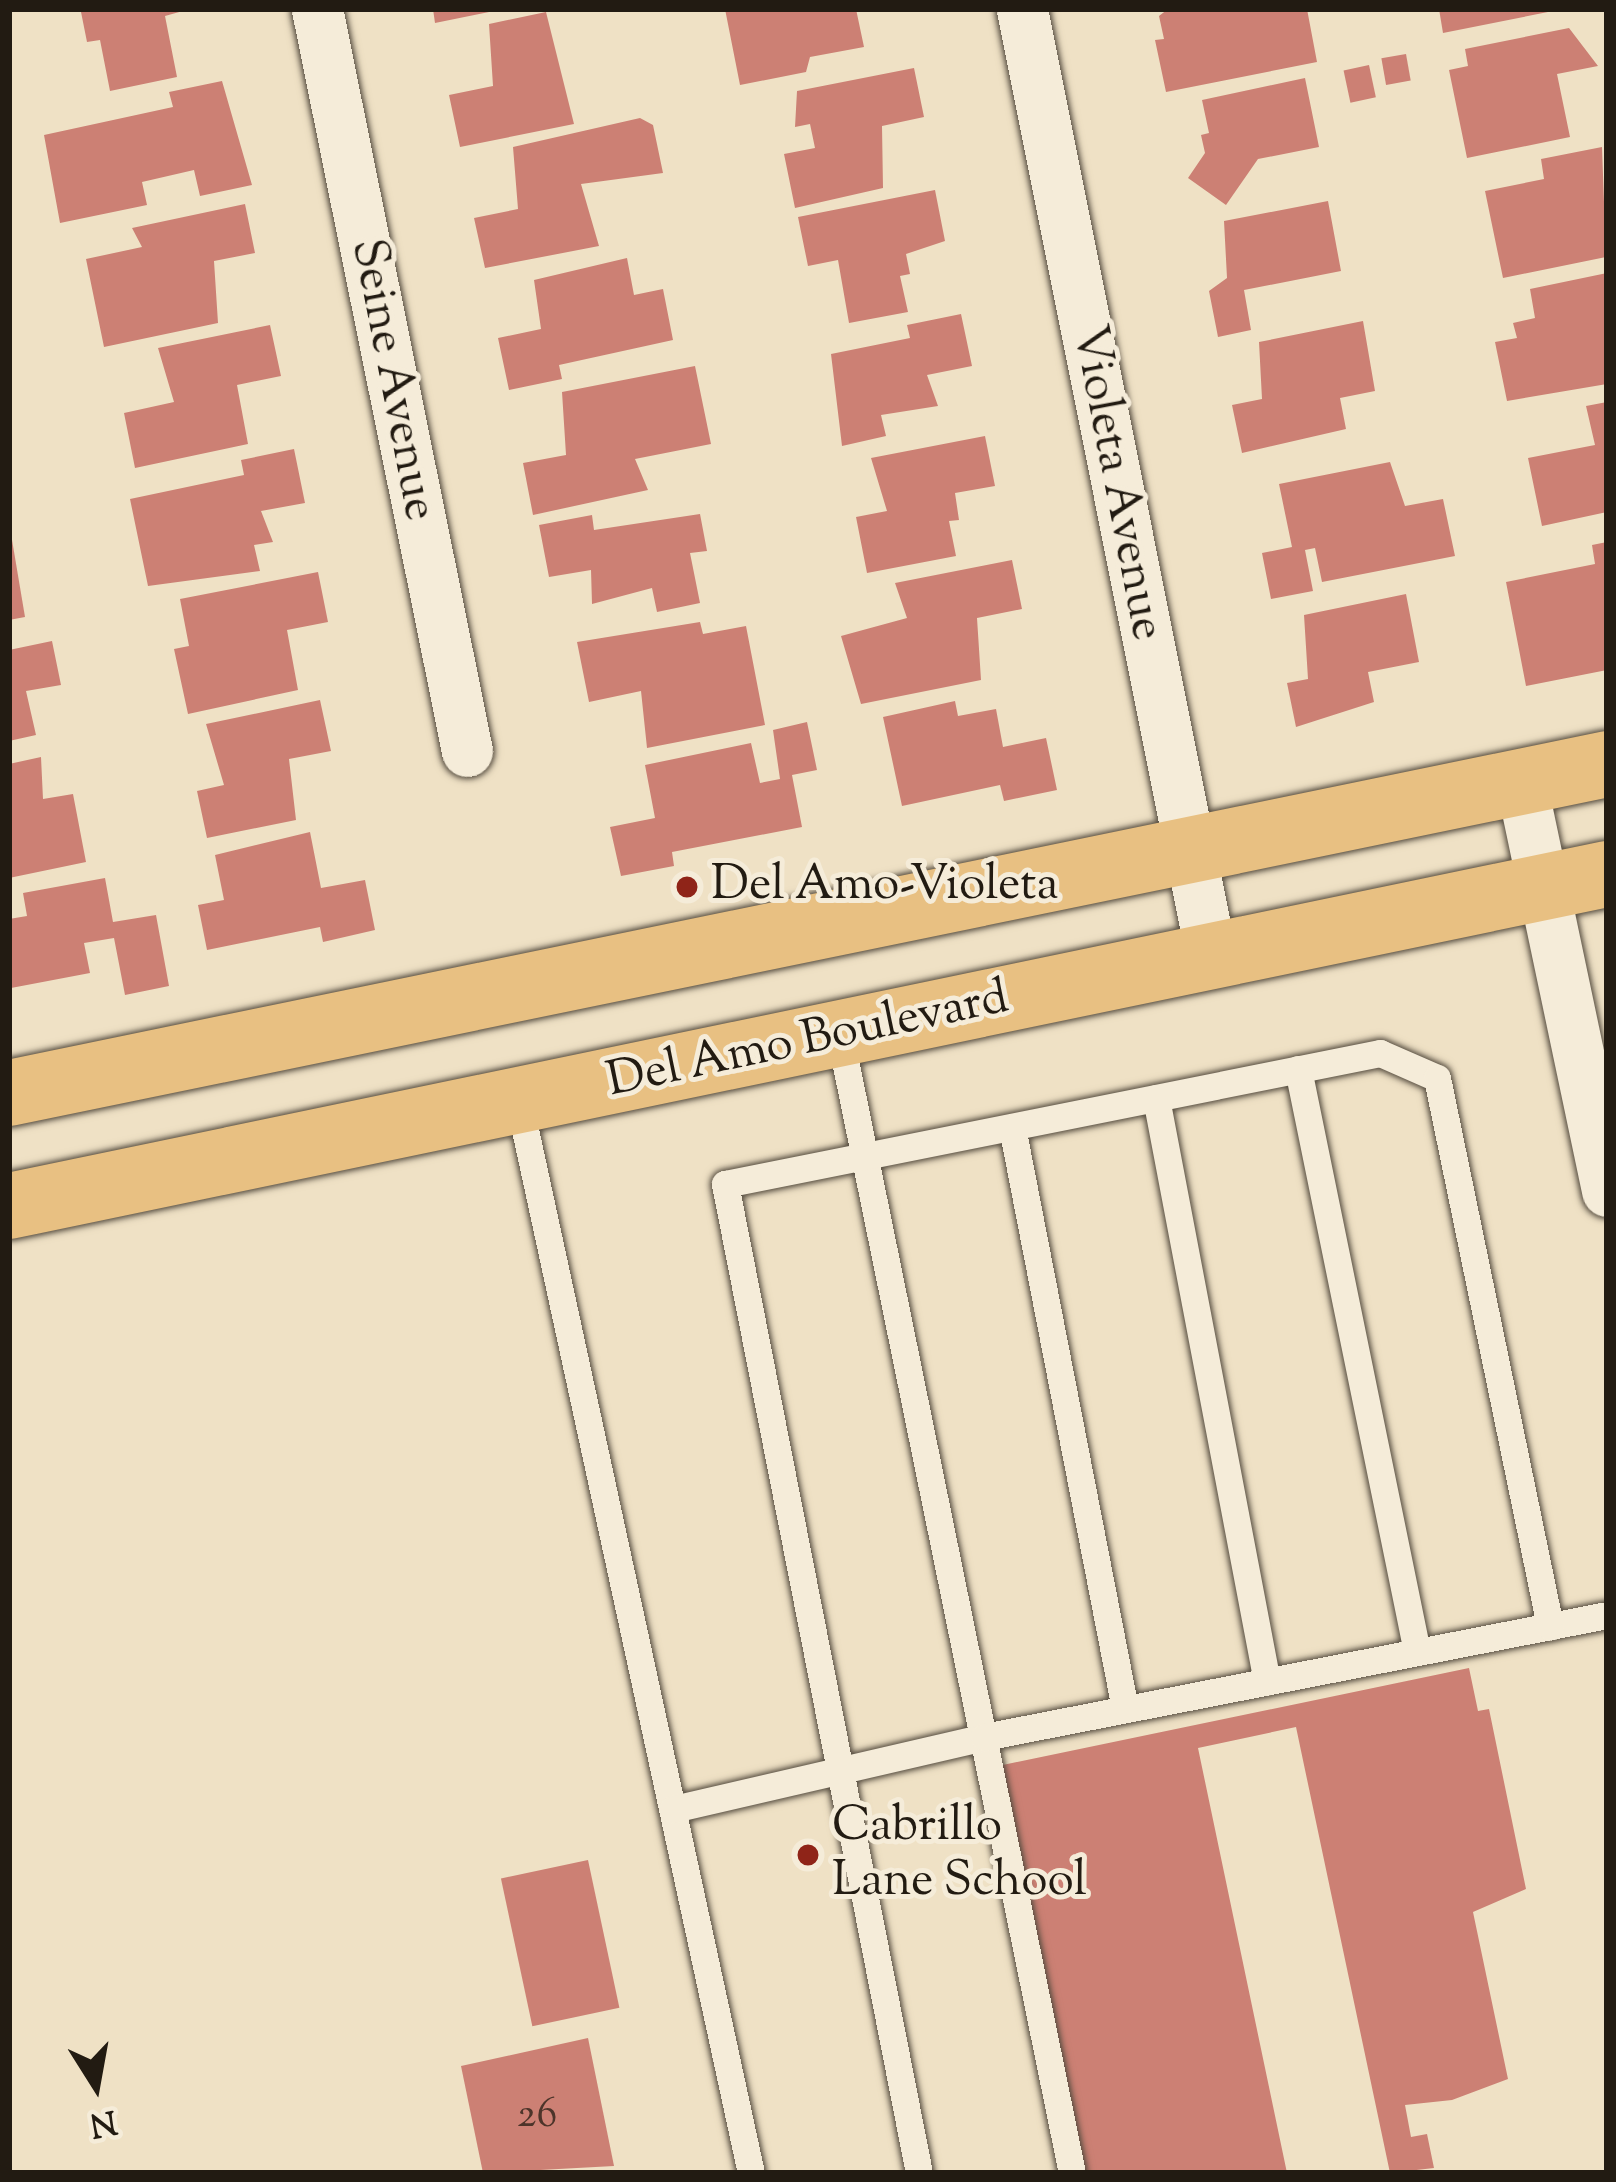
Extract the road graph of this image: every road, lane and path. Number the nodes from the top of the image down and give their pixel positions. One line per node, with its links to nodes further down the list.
1 (317, 9): 3 (street, Seine Avenue)
2 (1022, 9): 6 (street, Violeta Avenue)
3 (467, 751)
4 (1607, 764): 5 (main road)
5 (1521, 782): 6 (main road); 8 (street)
6 (1189, 848): 9 (street, Violeta Avenue); 12 (main road)
7 (1607, 874): 8 (main road, Del Amo Boulevard)
8 (1543, 887): 9 (main road, Del Amo Boulevard); 17 (street)
9 (1211, 956): 10 (main road, Del Amo Boulevard)
10 (840, 1036): 14 (main road, Del Amo Boulevard); 16 (lane)
11 (1298, 1069): 13 (lane); 20 (lane); 21 (lane)
12 (9, 1093)
13 (1156, 1098): 15 (lane); 22 (lane)
14 (519, 1102): 18 (main road, Del Amo Boulevard); 26 (lane)
15 (1012, 1127): 16 (lane); 23 (lane)
16 (866, 1157): 24 (lane); 25 (lane)
17 (1607, 1191)
18 (9, 1206)
19 (1607, 1615): 20 (lane)
20 (1550, 1626): 21 (lane)
21 (1417, 1652): 22 (lane)
22 (1268, 1682): 23 (lane)
23 (1125, 1709): 24 (lane)
24 (984, 1737): 25 (lane); 29 (lane)
25 (838, 1771): 26 (lane); 28 (lane)
26 (673, 1809): 27 (lane)
27 (751, 2173)
28 (919, 2173)
29 (1072, 2173)

